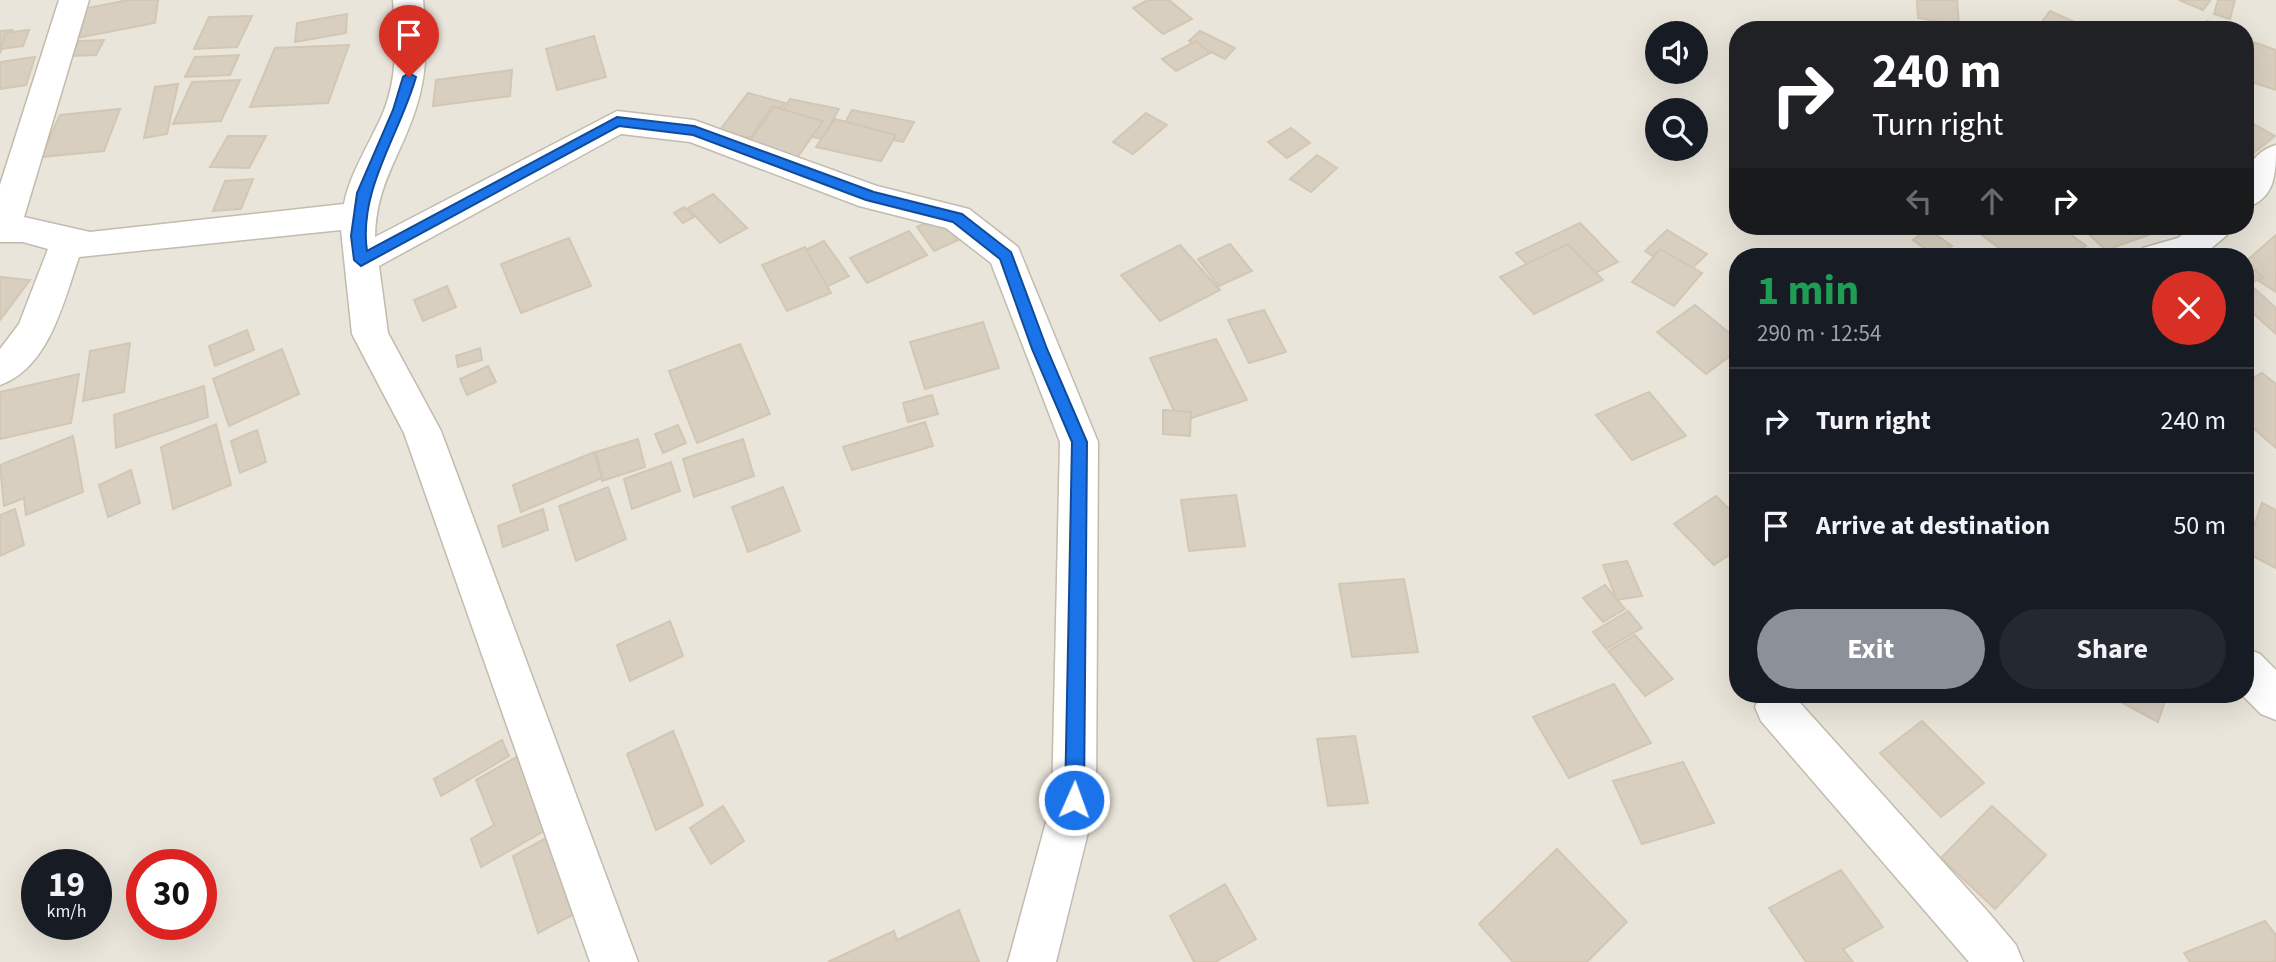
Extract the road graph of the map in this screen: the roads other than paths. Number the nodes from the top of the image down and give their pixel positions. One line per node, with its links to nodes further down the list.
1 (74, 0): 6 (street)
2 (408, 0): 5 (street)
3 (2276, 157): 4 (street)
4 (2254, 185)
5 (359, 215): 8 (street); 10 (street)
6 (2, 229): 8 (street)
7 (2204, 235): 9 (street)
8 (67, 243): 11 (street)
9 (2189, 248)
10 (361, 260): 15 (street); 16 (street)
11 (0, 370)
12 (2254, 677): 13 (street)
13 (2276, 700)
14 (1776, 707): 17 (street)
15 (614, 962)
16 (1032, 962)
17 (1999, 962)

